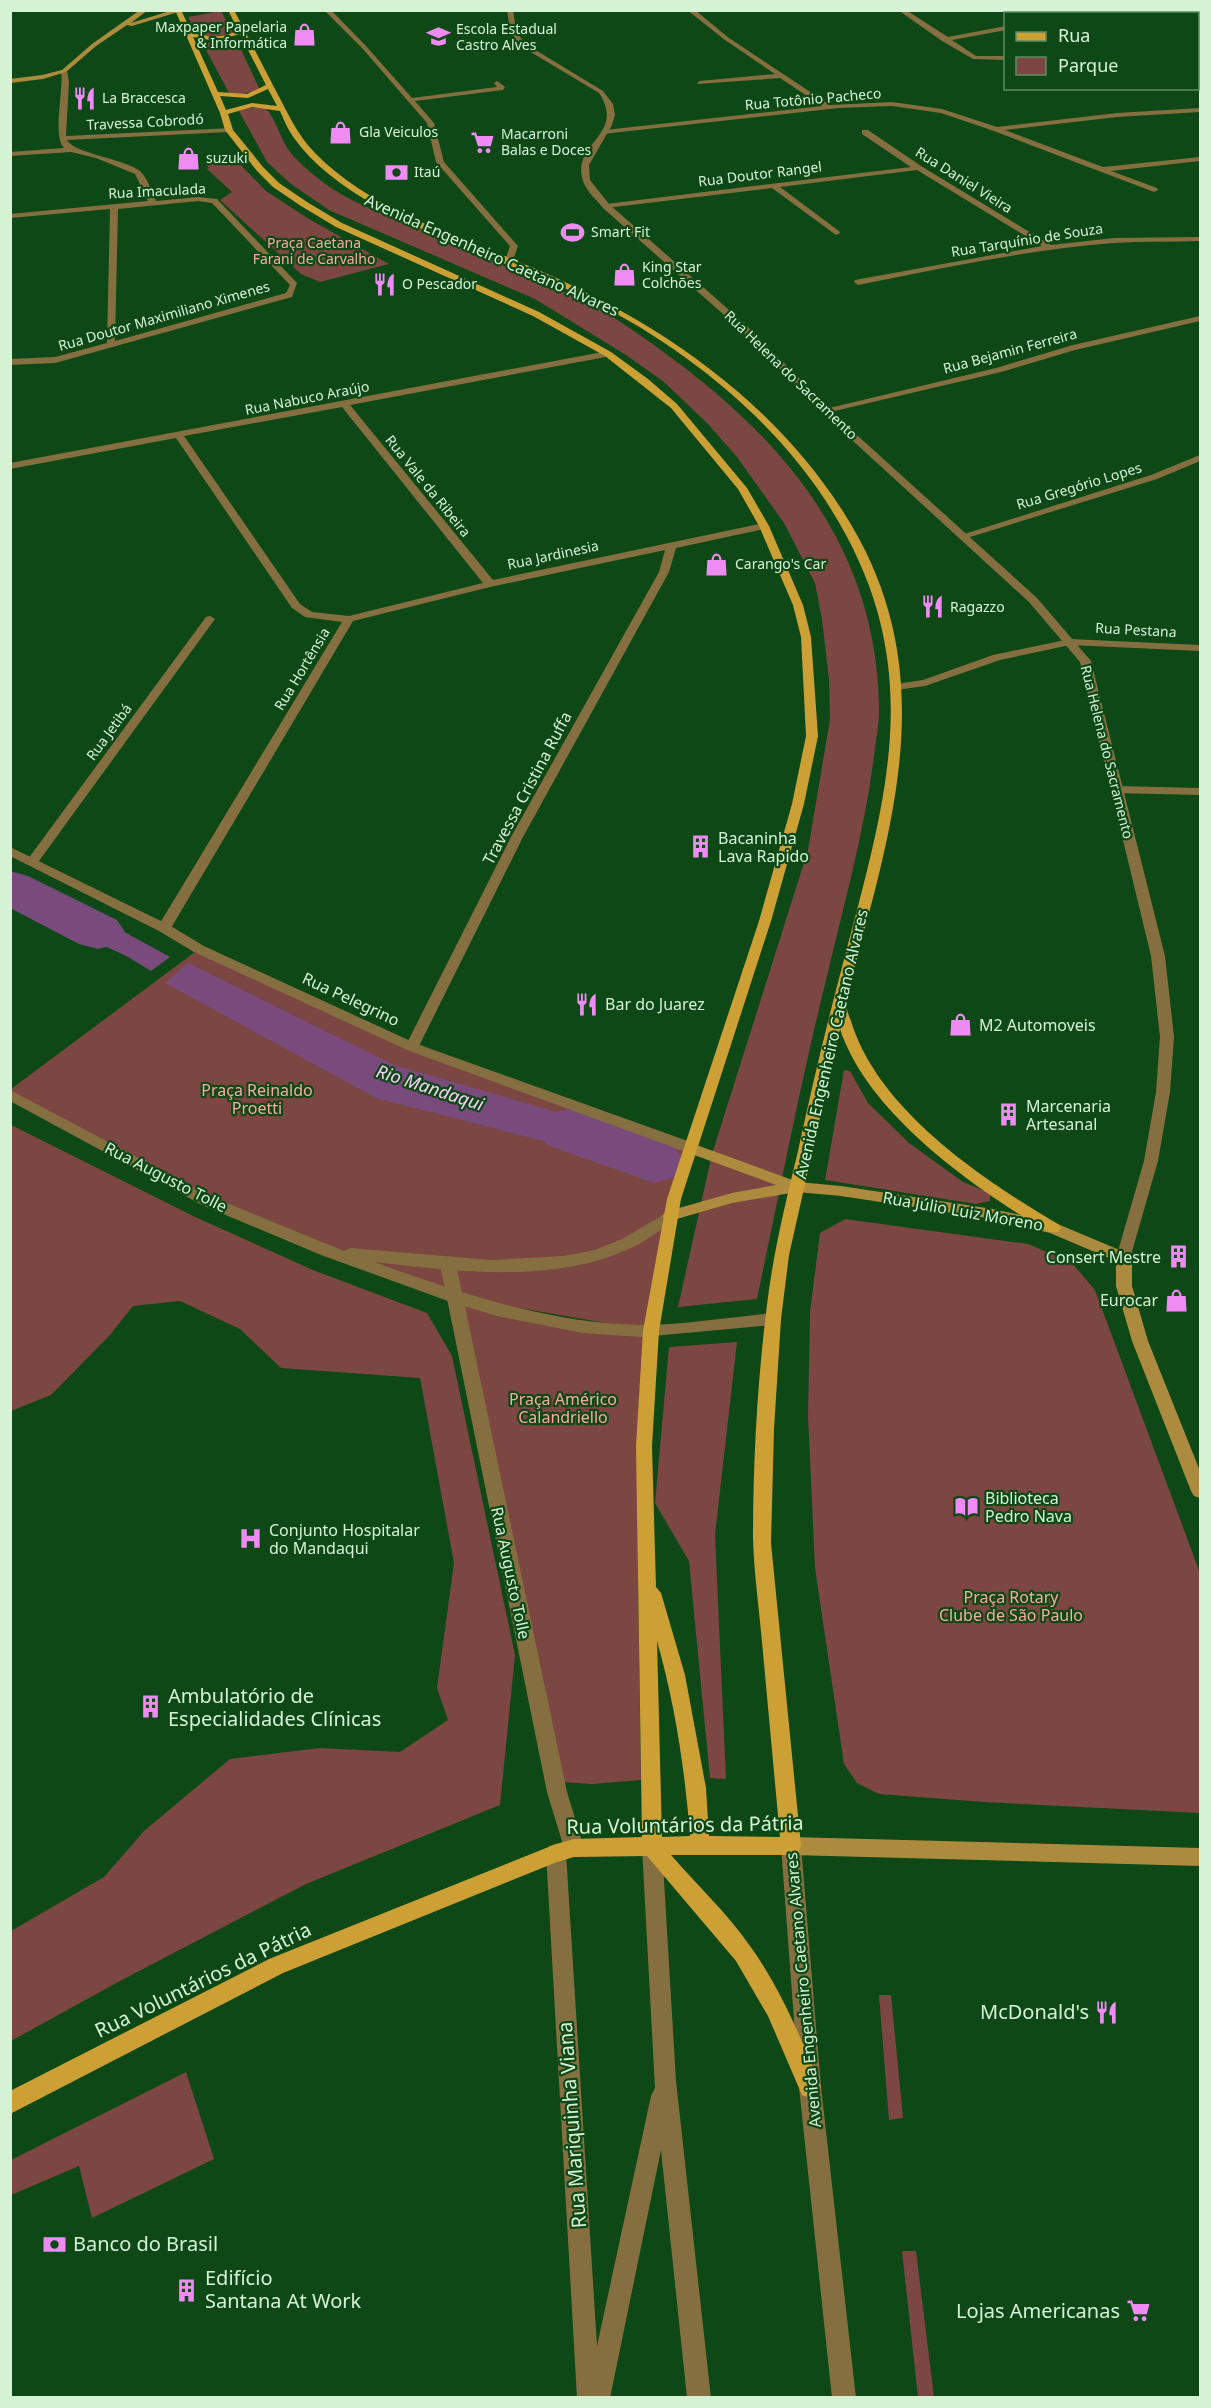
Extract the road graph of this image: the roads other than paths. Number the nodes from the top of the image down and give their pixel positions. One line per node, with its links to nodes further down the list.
1 (145, 10): 8 (main road)
2 (231, 10): 10 (main road, Avenida Engenheiro Caetano Alvares)
3 (327, 10): 21 (street)
4 (510, 10): 28 (street, Rua Helena do Sacramento)
5 (690, 10): 15 (street)
6 (902, 10): 12 (street)
7 (179, 11): 8 (main road); 11 (main road)
8 (122, 28): 14 (main road)
9 (1004, 28): 12 (street)
10 (241, 31): 11 (main road); 19 (main road, Avenida Engenheiro Caetano Alvares)
11 (188, 32): 20 (main road)
12 (944, 40): 13 (street)
13 (1004, 58)
14 (64, 71): 16 (main road); 30 (street)
15 (781, 76): 18 (street); 22 (street)
16 (10, 81)
17 (497, 83): 21 (street)
18 (699, 83)
19 (270, 86): 20 (main road); 23 (main road, Avenida Engenheiro Caetano Alvares)
20 (215, 94): 25 (main road)
21 (410, 100): 45 (street)
22 (828, 107): 26 (street, Rua Totônio Pacheco); 28 (street, Rua Totônio Pacheco)
23 (281, 108): 25 (main road); 45 (main road, Avenida Engenheiro Caetano Alvares)
24 (1200, 110): 26 (street)
25 (224, 113): 27 (main road)
26 (997, 129): 35 (street, Rua Totônio Pacheco)
27 (229, 130): 30 (street, Travessa Cobrodó); 50 (main road)
28 (605, 132): 40 (street, Rua Helena do Sacramento)
29 (866, 132): 34 (street, Rua Daniel Vieira)
30 (62, 138): 31 (street)
31 (71, 150): 32 (street); 38 (street)
32 (10, 154)
33 (1200, 159): 35 (street)
34 (918, 168): 36 (street, Rua Doutor Rangel); 44 (street, Rua Daniel Vieira)
35 (1102, 169): 37 (street, Rua Totônio Pacheco)
36 (774, 186): 40 (street, Rua Doutor Rangel); 42 (street)
37 (1154, 190)
38 (153, 203): 39 (street, Rua Imaculada); 47 (street, Rua Imaculada)
39 (114, 206): 41 (street, Rua Imaculada); 49 (street)
40 (606, 206): 53 (street, Rua Helena do Sacramento)
41 (10, 216)
42 (836, 233)
43 (1200, 239): 44 (street, Rua Tarquínio de Souza)
44 (1050, 248): 46 (street, Rua Tarquínio de Souza)
45 (509, 261): 65 (main road, Avenida Engenheiro Caetano Alvares)
46 (858, 282)
47 (289, 295): 49 (street, Rua Doutor Maximiliano Ximenes)
48 (1200, 319): 53 (street, Rua Bejamin Ferreira)
49 (111, 343): 51 (street, Rua Doutor Maximiliano Ximenes)
50 (608, 354): 52 (street, Rua Nabuco Araújo); 57 (main road)
51 (10, 362)
52 (345, 405): 54 (street, Rua Nabuco Araújo); 60 (street, Rua Vale da Ribeira)
53 (826, 410): 58 (street, Rua Helena do Sacramento)
54 (179, 436): 56 (street, Rua Nabuco Araújo); 62 (street, Rua Hortênsia)
55 (1200, 458): 58 (street, Rua Gregório Lopes)
56 (10, 466)
57 (764, 526): 59 (street, Rua Jardinesia); 74 (main road)
58 (963, 536): 63 (street, Rua Helena do Sacramento)
59 (672, 545): 60 (street, Rua Jardinesia); 72 (street, Travessa Cristina Ruffa)
60 (490, 584): 62 (street, Rua Jardinesia)
61 (210, 619): 69 (street, Rua Jetibá)
62 (349, 619): 70 (street, Rua Hortênsia)
63 (1070, 642): 64 (street, Rua Pestana); 65 (street, Rua Pestana); 66 (street, Rua Helena do Sacramento)
64 (1200, 648)
65 (896, 687): 71 (main road, Avenida Engenheiro Caetano Alvares)
66 (1117, 790): 67 (street); 79 (street, Rua Helena do Sacramento)
67 (1200, 792)
68 (10, 851): 69 (street, Rua Pelegrino)
69 (32, 862): 70 (street, Rua Pelegrino)
70 (164, 928): 72 (street, Rua Pelegrino)
71 (839, 1004): 75 (main road, Avenida Engenheiro Caetano Alvares); 77 (main road)
72 (412, 1047): 74 (street, Rua Pelegrino)
73 (10, 1095): 78 (street, Rua Augusto Tolle)
74 (690, 1148): 75 (main road, Rua Júlio Luiz Moreno); 76 (main road)
75 (797, 1187): 76 (main road, Rua Júlio Luiz Moreno); 77 (main road, Rua Júlio Luiz Moreno); 82 (main road, Avenida Engenheiro Caetano Alvares)
76 (670, 1216): 80 (street, Rua Augusto Tolle); 83 (main road)
77 (1053, 1227): 79 (main road, Rua Júlio Luiz Moreno)
78 (326, 1251): 80 (street, Rua Augusto Tolle); 81 (street, Rua Augusto Tolle)
79 (1124, 1258): 84 (main road, Rua Helena do Sacramento)
80 (448, 1264): 81 (street, Rua Augusto Tolle)
81 (454, 1297): 83 (street, Rua Augusto Tolle); 89 (street, Rua Augusto Tolle)
82 (773, 1319): 83 (street, Rua Augusto Tolle); 87 (main road, Avenida Engenheiro Caetano Alvares)
83 (651, 1331): 85 (main road)
84 (1200, 1491)
85 (646, 1572): 86 (main road); 88 (main road)
86 (700, 1845): 87 (main road, Rua Voluntários da Pátria); 88 (main road, Rua Voluntários da Pátria)
87 (792, 1846): 90 (main road, Rua Voluntários da Pátria); 92 (street, Avenida Engenheiro Caetano Alvares)
88 (652, 1847): 89 (main road, Rua Voluntários da Pátria); 91 (street); 92 (main road)
89 (565, 1850): 93 (main road, Rua Voluntários da Pátria); 94 (street, Rua Mariquinha Viana)
90 (1200, 1857)
91 (665, 2082): 95 (street); 96 (street)
92 (810, 2087): 97 (street, Avenida Engenheiro Caetano Alvares)
93 (10, 2103)
94 (589, 2397)
95 (598, 2397)
96 (699, 2397)
97 (844, 2397)

